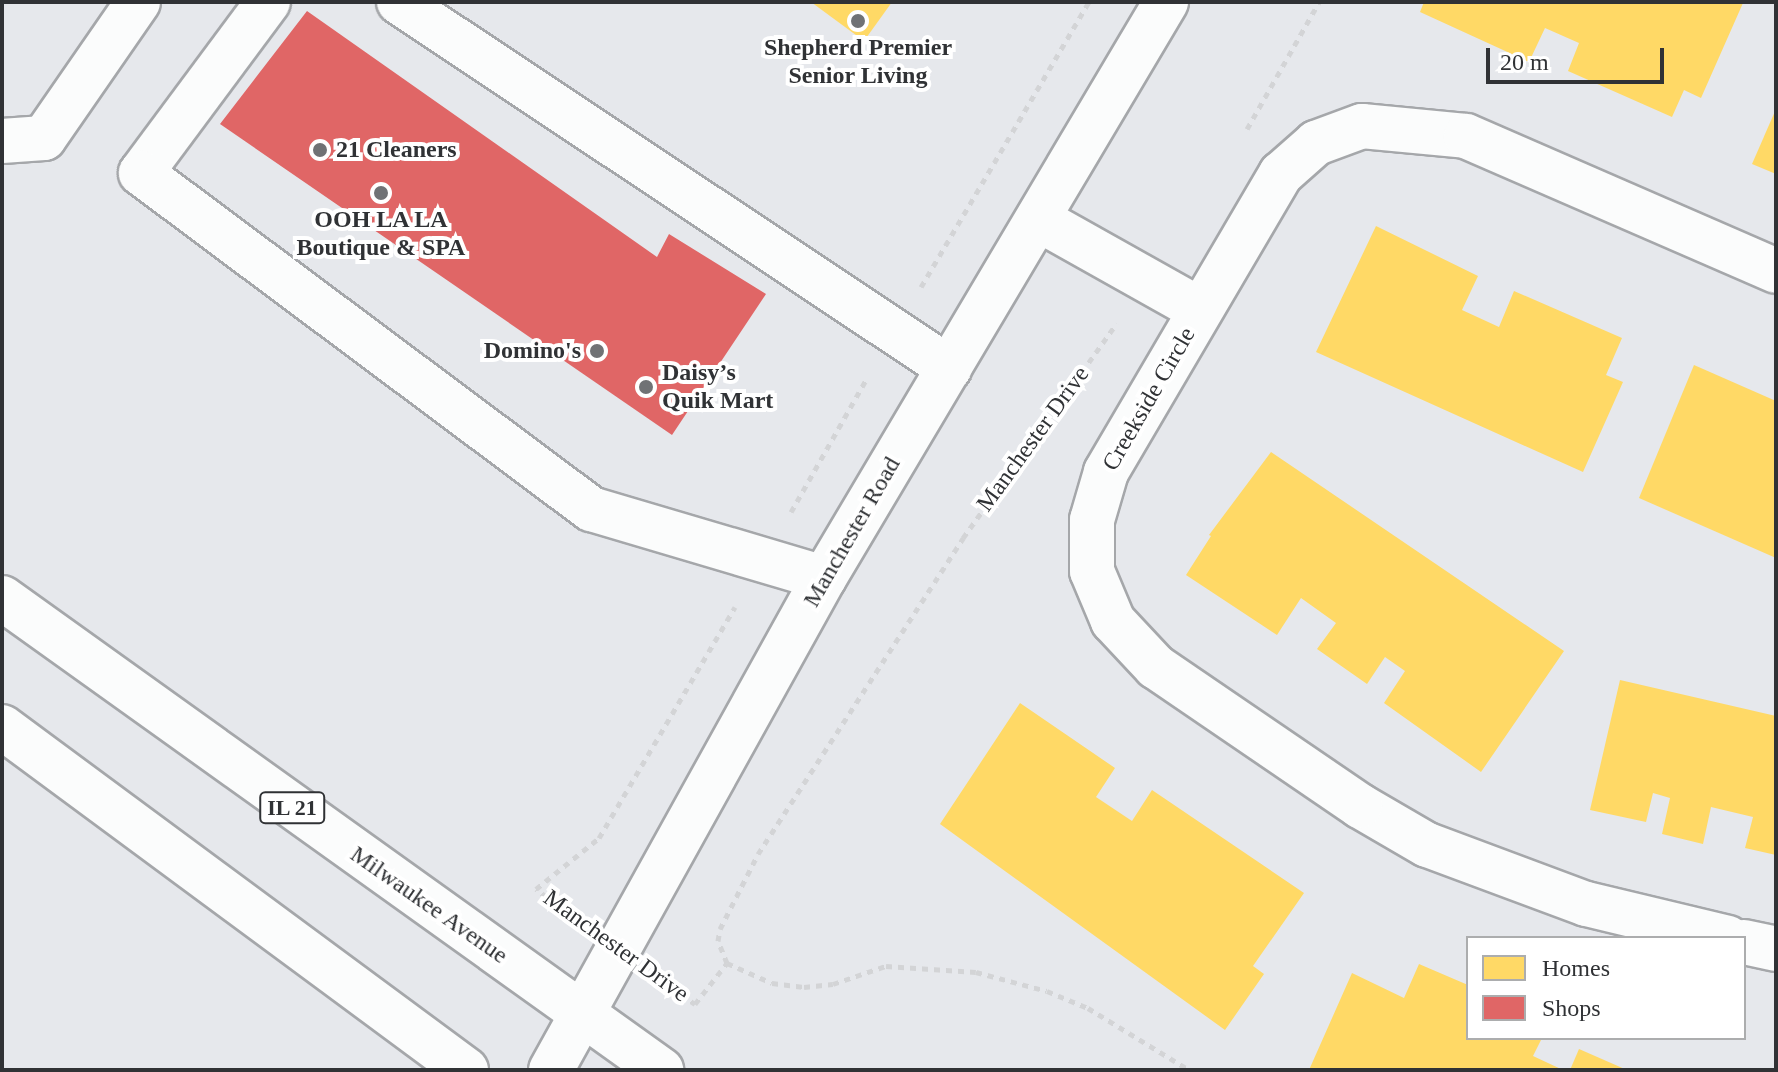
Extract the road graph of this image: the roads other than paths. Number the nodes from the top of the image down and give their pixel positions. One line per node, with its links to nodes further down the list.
1 (138, 2): 5 (street)
2 (268, 2): 10 (street)
3 (399, 2): 9 (street)
4 (1166, 2): 6 (street, Manchester Road)
5 (2, 141)
6 (1038, 219): 8 (street); 9 (street, Manchester Road)
7 (1776, 271): 8 (street, Creekside Circle)
8 (1200, 310): 13 (street, Creekside Circle)
9 (949, 368): 10 (street, Manchester Road)
10 (824, 578): 16 (street, Manchester Road)
11 (2, 598): 16 (street, Milwaukee Avenue / IL 21)
12 (2, 727): 17 (street)
13 (1720, 936)
14 (1746, 942): 15 (street)
15 (1776, 949)
16 (584, 1015): 18 (street, Manchester Road); 19 (street, Milwaukee Avenue / IL 21)
17 (466, 1070)
18 (551, 1070)
19 (661, 1070)

